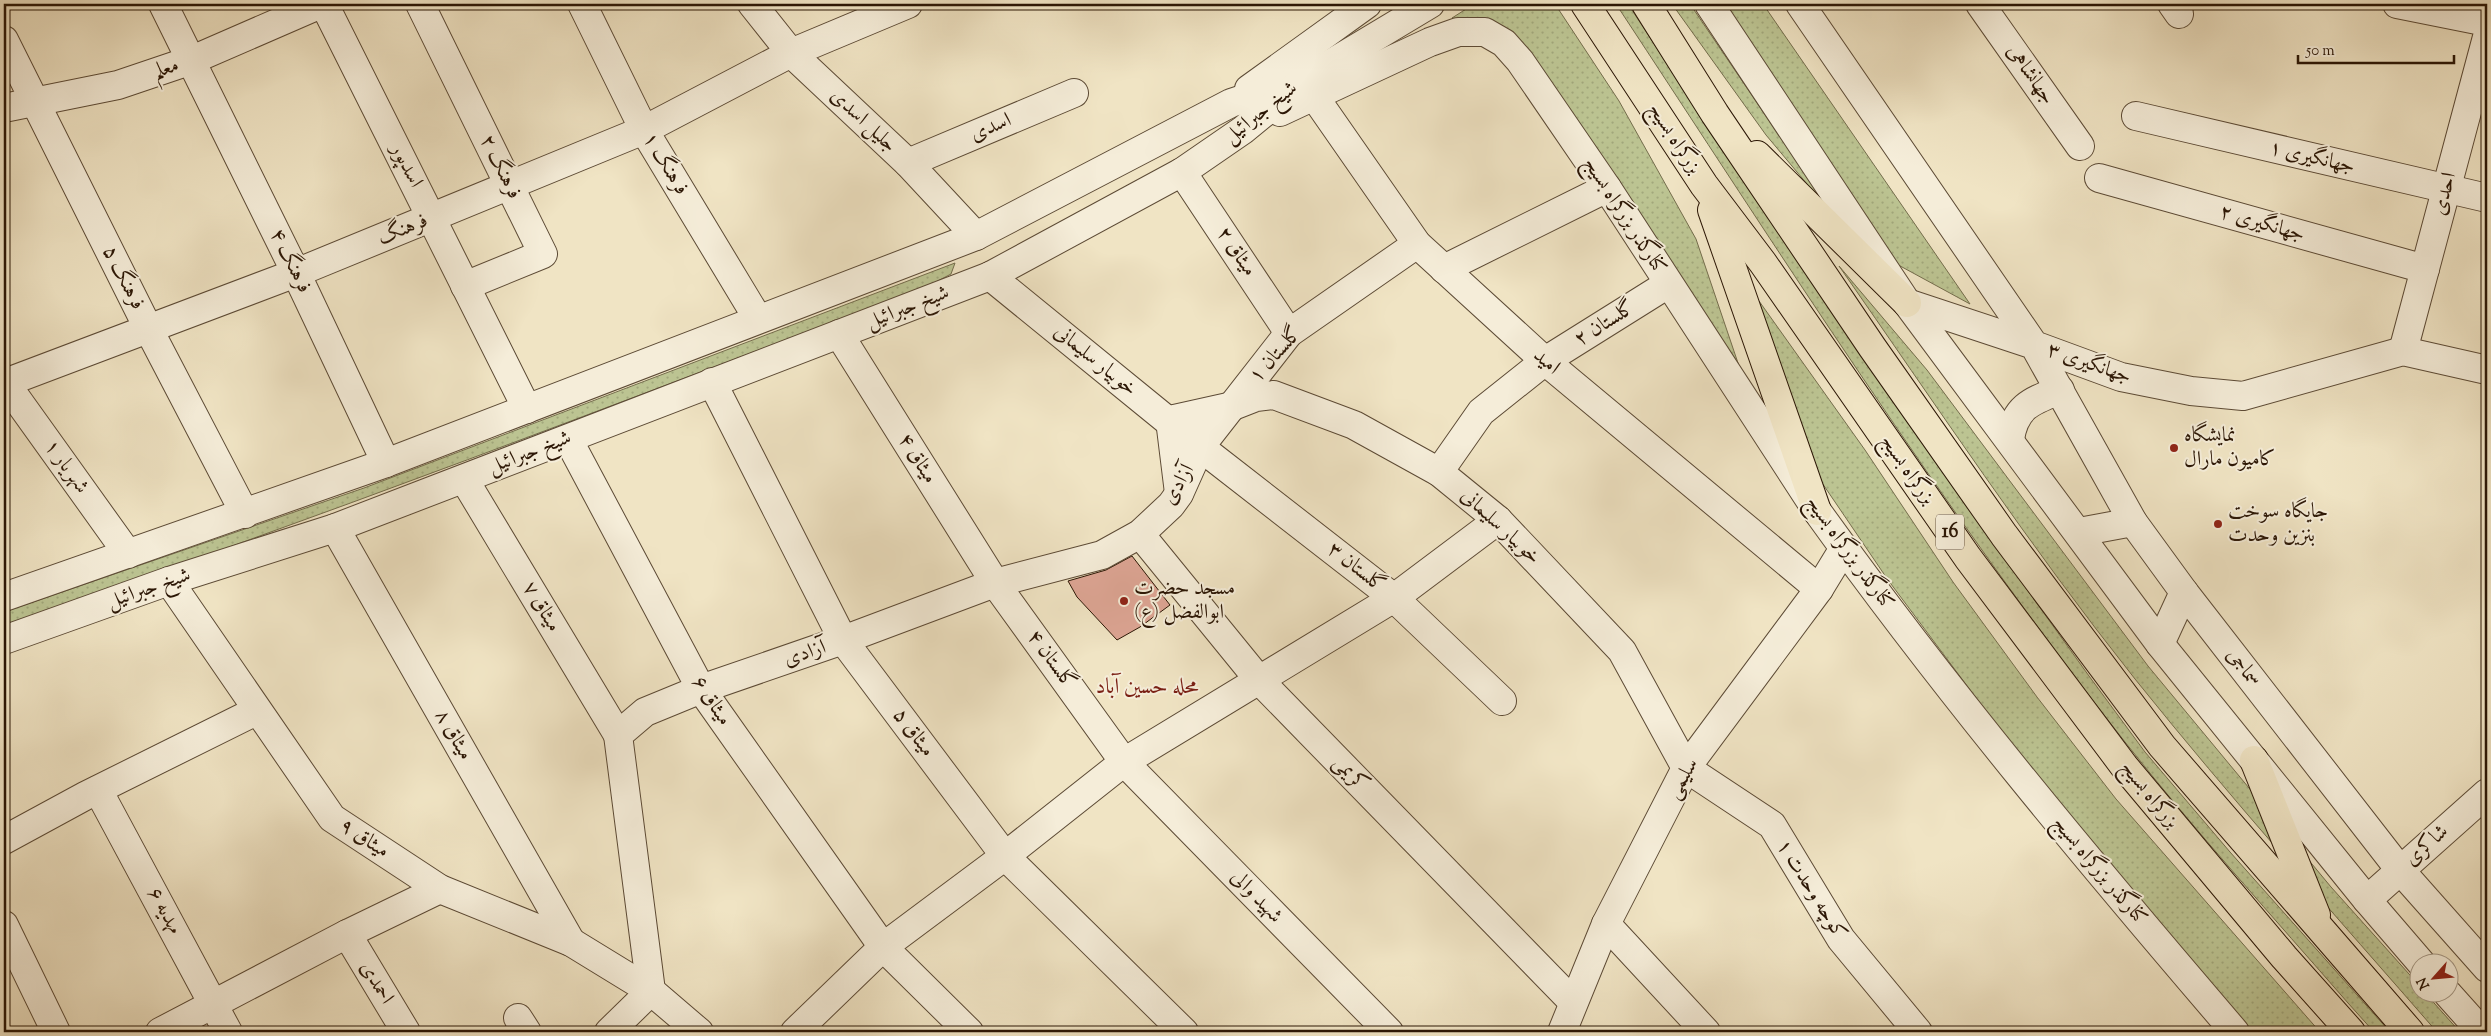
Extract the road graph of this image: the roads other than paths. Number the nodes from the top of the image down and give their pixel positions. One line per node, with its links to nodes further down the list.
1 (164, 4): 19 (street, فرهنگ ۴)
2 (322, 4): 19 (street, معلم); 37 (street, اسدپور)
3 (420, 4): 33 (street, فرهنگ ۲)
4 (582, 4): 27 (street, فرهنگ ۱)
5 (752, 4): 18 (street, جلیل اسدی)
6 (908, 4): 18 (street, فرهنگ)
7 (1367, 4): 23 (street)
8 (1430, 4): 20 (street)
9 (1585, 4): 32 (highway, بزرگراه بسیج / 16)
10 (1646, 4): 25 (highway, بزرگراه بسیج / 16)
11 (1709, 4): 46 (street)
12 (1800, 4): 51 (street, جهانگیری ۳)
13 (1980, 4): 28 (street, جهانشاهی)
14 (2397, 4): 15 (street)
15 (2487, 22)
16 (2487, 38): 35 (street, احدی)
17 (4, 40): 22 (street, فرهنگ ۵)
18 (791, 53): 27 (street, فرهنگ); 29 (street, جلیل اسدی)
19 (192, 60): 22 (street, معلم); 42 (street, فرهنگ ۴)
20 (1310, 87): 23 (street, شیخ جبرائیل); 30 (street, شیخ جبرائیل); 34 (street, کنارگذر بزرگراه بسیج); 39 (street, امید)
21 (1074, 93): 29 (street, اسدی)
22 (35, 102): 24 (street, معلم); 48 (street, فرهنگ ۵)
23 (1231, 103): 38 (street, شیخ جبرائیل)
24 (4, 108)
25 (1715, 114): 46 (highway); 104 (highway, بزرگراه بسیج / 16)
26 (2136, 116): 35 (street, جهانگیری ۱)
27 (644, 130): 33 (street, فرهنگ); 47 (street, فرهنگ ۱)
28 (2080, 146)
29 (908, 163): 38 (street, جلیل اسدی)
30 (1182, 172): 43 (street, شیخ جبرائیل); 49 (street, میثاق ۲)
31 (2099, 178): 41 (street, جهانگیری ۲)
32 (1704, 185): 68 (highway); 127 (highway, بزرگراه بسیج / 16)
33 (509, 186): 37 (street, فرهنگ); 45 (street, فرهنگ ۲)
34 (1607, 188): 40 (street); 44 (street, کنارگذر بزرگراه بسیج)
35 (2446, 190): 36 (street, جهانگیری ۱); 41 (street, احدی)
36 (2487, 198)
37 (432, 218): 42 (street, فرهنگ); 45 (street, اسدپور)
38 (976, 236): 47 (street, شیخ جبرائیل)
39 (1417, 244): 40 (street, امید); 49 (street, گلستان ۱)
40 (1444, 269): 53 (street, امید)
41 (2425, 269): 52 (street, احدی)
42 (296, 273): 48 (street, فرهنگ); 64 (street, فرهنگ ۴)
43 (990, 276): 50 (street, شیخ جبرائیل); 60 (street, خوبیار سلیمانی)
44 (1668, 284): 53 (street, گلستان ۲); 68 (street, کنارگذر بزرگراه بسیج)
45 (465, 286): 59 (street, اسدپور)
46 (1907, 303): 51 (street); 62 (street)
47 (758, 319): 59 (street, شیخ جبرائیل)
48 (148, 328): 55 (street, فرهنگ); 69 (street, فرهنگ ۵)
49 (1289, 333): 58 (street, گلستان ۱)
50 (839, 334): 56 (street, شیخ جبرائیل); 78 (street, میثاق ۴)
51 (2034, 345): 52 (street, جهانگیری ۳); 57 (street, سماجی)
52 (2403, 350): 54 (street, جهانگیری ۳)
53 (1545, 362): 65 (street, گلستان ۲); 79 (street, امید)
54 (2487, 370)
55 (4, 382): 76 (street, شهریار ۱)
56 (712, 382): 61 (street, شیخ جبرائیل); 84 (street, میثاق ۵)
57 (2060, 390): 62 (street); 71 (street, سماجی)
58 (1233, 406): 60 (street, خوبیار سلیمانی); 63 (street, گلستان ۱); 65 (street, خوبیار سلیمانی)
59 (527, 409): 64 (street, شیخ جبرائیل)
60 (1170, 420): 63 (street, خوبیار سلیمانی); 67 (street)
61 (568, 439): 66 (street, شیخ جبرائیل); 87 (street, میثاق ۶)
62 (2010, 439): 73 (street)
63 (1200, 447): 67 (street, آزادی); 82 (street, گلستان ۳)
64 (386, 463): 69 (street, شیخ جبرائیل)
65 (1439, 472): 70 (street, خوبیار سلیمانی)
66 (464, 479): 72 (street, شیخ جبرائیل); 90 (street, میثاق ۷)
67 (1179, 494): 74 (street, آزادی)
68 (1817, 511): 75 (street, کنارگذر بزرگراه بسیج)
69 (245, 514): 76 (street, شیخ جبرائیل)
70 (1498, 520): 82 (street); 93 (street, خوبیار سلیمانی)
71 (2132, 522): 73 (street); 80 (street, سماجی)
72 (334, 528): 77 (street, شیخ جبرائیل); 105 (street, میثاق ۸)
73 (2079, 532): 85 (street)
74 (1140, 534): 78 (street, آزادی); 86 (street, کریمی)
75 (1844, 548): 79 (street, سلیمی); 126 (street, کنارگذر بزرگراه بسیج)
76 (128, 554): 81 (street, شیخ جبرائیل)
77 (169, 581): 83 (street, شیخ جبرائیل); 89 (street, میثاق ۹)
78 (995, 584): 84 (street, آزادی); 92 (street, گلستان ۴)
79 (1819, 590): 93 (street, سلیمی)
80 (2184, 592): 85 (street); 98 (street, سماجی)
81 (4, 597)
82 (1394, 598): 86 (street); 88 (street, گلستان ۳)
83 (4, 640)
84 (843, 640): 87 (street, آزادی); 97 (street, میثاق ۵)
85 (2160, 644): 91 (street)
86 (1259, 680): 92 (street); 110 (street, کریمی)
87 (701, 689): 90 (street, آزادی); 106 (street, میثاق ۶)
88 (1502, 701)
89 (256, 711): 94 (street); 99 (street, میثاق ۹)
90 (618, 735): 109 (street)
91 (2254, 760): 100 (street); 104 (highway)
92 (1124, 762): 97 (street); 122 (street, شهید والی)
93 (1686, 768): 101 (street, سلیمی); 125 (street, کوچه وحدت ۱)
94 (98, 790): 96 (street); 111 (street, مهدیه ۶)
95 (2487, 793): 98 (street, شاکری)
96 (4, 840)
97 (1005, 856): 106 (street); 121 (street, میثاق ۵)
98 (2400, 870): 100 (street, شاکری); 108 (street, سماجی)
99 (440, 889): 103 (street); 105 (street, میثاق ۹)
100 (2367, 900): 107 (street)
101 (1606, 924): 110 (street, سلیمی); 124 (street)
102 (4, 925): 113 (street)
103 (347, 934): 111 (street); 116 (street, احمدی)
104 (2324, 935): 128 (highway, بزرگراه بسیج / 16)
105 (571, 942): 109 (street, میثاق ۹)
106 (882, 946): 119 (street); 120 (street, میثاق ۶)
107 (2413, 954)
108 (2487, 968)
109 (651, 992): 117 (street); 118 (street, میثاق ۹)
110 (1573, 1002): 123 (street, سلیمی)
111 (214, 1003): 114 (street); 115 (street, مهدیه ۶)
112 (2457, 1004): 129 (street)
113 (56, 1032)
114 (160, 1032)
115 (228, 1032)
116 (406, 1032)
117 (609, 1032)
118 (700, 1032)
119 (795, 1032)
120 (969, 1032)
121 (1184, 1032)
122 (1389, 1032)
123 (1562, 1032)
124 (1706, 1032)
125 (1918, 1032)
126 (2236, 1032)
127 (2351, 1032)
128 (2410, 1032)
129 (2482, 1032)

